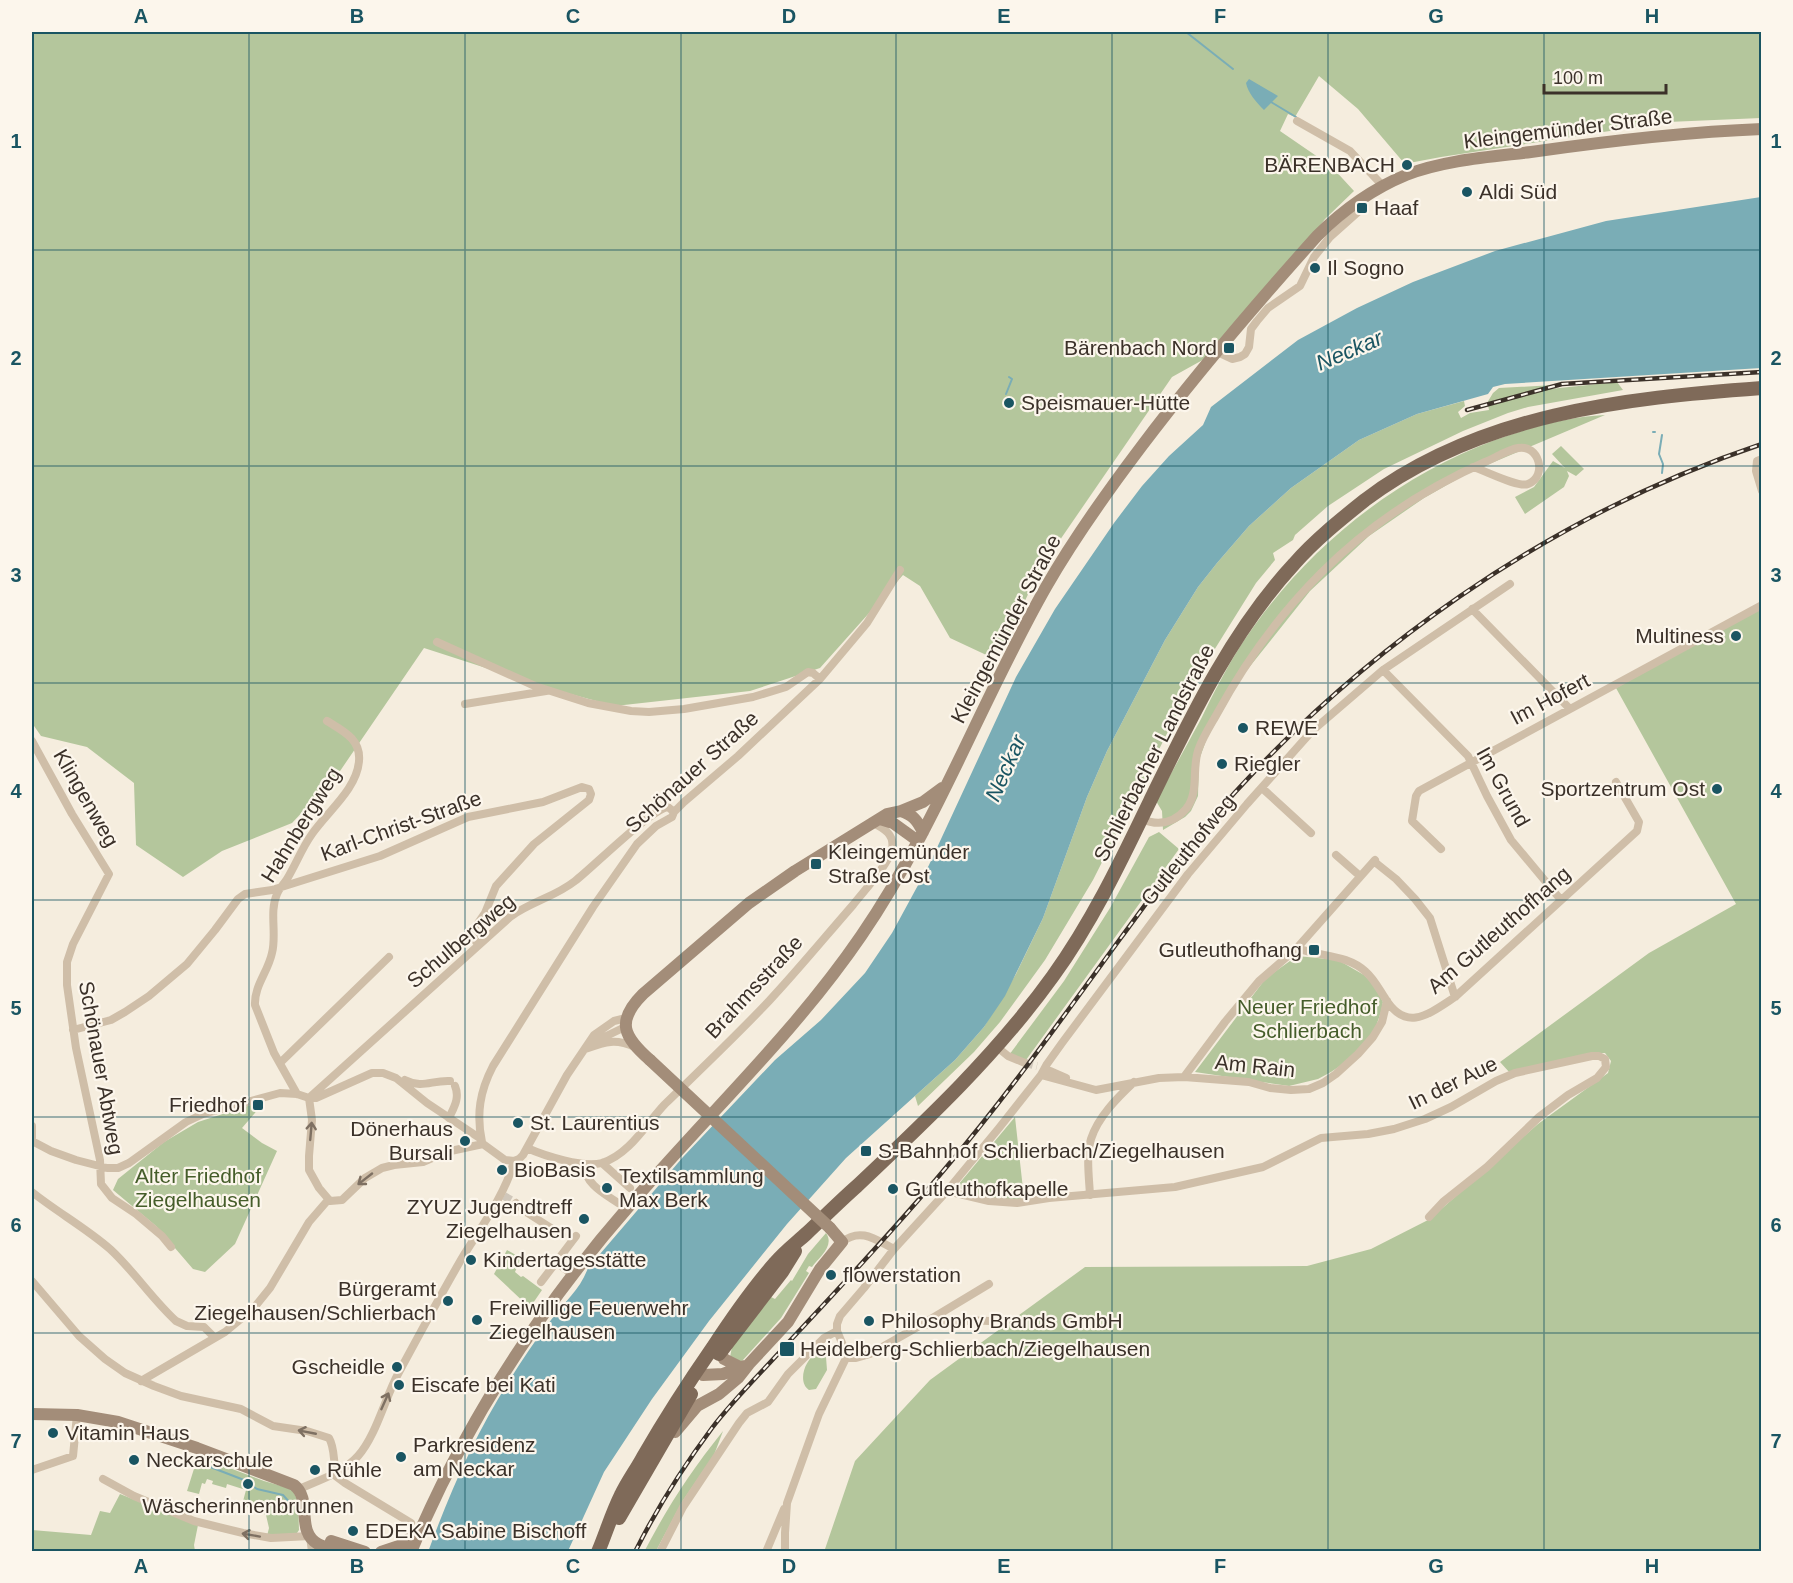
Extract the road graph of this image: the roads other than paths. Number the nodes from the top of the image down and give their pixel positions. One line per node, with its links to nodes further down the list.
1 (1297, 121): 3 (street)
2 (1761, 129): 3 (main road, Kleingemünder Straße)
3 (1383, 186): 4 (main road, Kleingemünder Straße)
4 (1353, 204): 5 (main road, Kleingemünder Straße); 5 (street)
5 (1217, 352): 24 (main road, Kleingemünder Straße)
6 (1761, 388): 28 (main road, Schlierbacher Landstraße)
7 (1761, 459): 9 (street)
8 (1473, 467): 8 (street); 28 (street)
9 (1761, 491)
10 (900, 570): 16 (street, Schönauer Straße)
11 (1509, 584): 13 (street, Gutleuthofweg)
12 (1761, 605): 19 (street, Im Hofert)
13 (1472, 609): 15 (street, Gutleuthofweg); 19 (street)
14 (437, 642): 17 (street)
15 (1383, 670): 22 (street, Im Grund); 25 (street, Gutleuthofweg)
16 (820, 679): 17 (street); 27 (street, Schönauer Straße)
17 (550, 691): 18 (street)
18 (465, 704)
19 (1570, 709): 22 (street, Im Hofert)
20 (327, 721): 36 (street, Hahnbergweg)
21 (32, 741): 34 (street, Klingenweg)
22 (1472, 762): 32 (street, Im Hofert); 37 (street, Im Grund)
23 (1616, 782): 37 (street, Am Gutleuthofhang)
24 (946, 786): 26 (main road, Kleingemünder Straße); 31 (main road, Kleingemünder Straße)
25 (1262, 788): 30 (street); 50 (street, Gutleuthofweg)
26 (902, 811): 29 (main road, Kleingemünder Straße); 31 (main road)
27 (674, 812): 38 (street, Schulbergweg); 59 (street, Schönauer Straße)
28 (1142, 819): 45 (main road, Schlierbacher Landstraße)
29 (876, 821): 31 (main road); 43 (main road, Kleingemünder Straße); 62 (street, Brahmsstraße)
30 (1311, 833)
31 (920, 836): 80 (main road, Kleingemünder Straße)
32 (1441, 849)
33 (1336, 855): 35 (street)
34 (109, 874): 44 (street, Schönauer Abtweg)
35 (1360, 876): 39 (street); 41 (street)
36 (281, 887): 38 (street, Karl-Christ-Straße); 44 (street, Karl-Christ-Straße); 48 (street, Hahnbergweg)
37 (1561, 900): 41 (street, Am Gutleuthofhang)
38 (478, 945): 55 (street, Schulbergweg)
39 (1297, 948): 42 (street, Am Gutleuthofhang); 51 (street)
40 (389, 957): 48 (street)
41 (1455, 997): 42 (street, Am Gutleuthofhang)
42 (1387, 1001): 51 (street, Am Rain)
43 (625, 1022): 46 (main road); 47 (street, Kleingemünder Straße)
44 (73, 1030): 64 (street, Schönauer Abtweg)
45 (997, 1047): 49 (street); 73 (main road, Schlierbacher Landstraße)
46 (637, 1048): 47 (street); 76 (main road, bridge)
47 (584, 1050): 60 (street, Kleingemünder Straße)
48 (280, 1063): 54 (street, Hahnbergweg)
49 (1025, 1063)
50 (1042, 1070): 53 (street); 66 (street, Gutleuthofweg)
51 (1184, 1077): 53 (street)
52 (396, 1078): 55 (street); 56 (street); 56 (street)
53 (1134, 1082): 68 (street)
54 (297, 1094): 55 (street); 64 (street)
55 (309, 1098): 69 (street, one-way to 55)
56 (449, 1118): 59 (street)
57 (32, 1126): 58 (street)
58 (32, 1139): 64 (street)
59 (482, 1142): 61 (street); 69 (street, one-way to 69)
60 (527, 1148): 61 (street, Kleingemünder Straße); 63 (street, Brahmsstraße)
61 (514, 1161): 98 (street, Kleingemünder Straße, one-way to 61)
62 (602, 1163): 63 (street, Brahmsstraße); 65 (street)
63 (584, 1164): 71 (street)
64 (100, 1167): 77 (street, Schönauer Abtweg)
65 (630, 1188)
66 (947, 1191): 68 (street, In der Aue); 78 (street)
67 (32, 1192): 87 (street)
68 (1090, 1196): 72 (street, In der Aue)
69 (328, 1200): 87 (street)
70 (516, 1203): 74 (street)
71 (618, 1203)
72 (1430, 1217)
73 (805, 1234): 88 (main road, Schlierbacher Landstraße); 91 (main road, Schlierbacher Landstraße)
74 (562, 1235)
75 (576, 1236): 79 (street)
76 (842, 1242): 78 (street); 90 (main road)
77 (171, 1247)
78 (894, 1249): 86 (street)
79 (556, 1262): 80 (street); 82 (street)
80 (573, 1275): 102 (main road, Kleingemünder Straße)
81 (32, 1281): 92 (street)
82 (541, 1282)
83 (990, 1284): 85 (street)
84 (989, 1321): 85 (street)
85 (921, 1325): 89 (street)
86 (837, 1331): 89 (street); 110 (street)
87 (215, 1338): 92 (street)
88 (720, 1352): 90 (main road); 91 (main road, Schlierbacher Landstraße)
89 (846, 1358): 101 (street)
90 (745, 1366): 91 (main road); 93 (main road)
91 (700, 1373): 93 (main road); 96 (main road, Schlierbacher Landstraße); 104 (main road, Schlierbacher Landstraße)
92 (141, 1381): 98 (street, one-way to 92)
93 (730, 1387): 96 (main road)
94 (32, 1414): 95 (main road)
95 (77, 1415): 97 (street); 100 (main road)
96 (661, 1446): 104 (main road, Schlierbacher Landstraße)
97 (32, 1470)
98 (335, 1473): 100 (street, Kleingemünder Straße); 102 (street)
99 (104, 1479): 103 (street, one-way to 99)
100 (299, 1489): 103 (main road)
101 (787, 1503): 111 (street); 112 (street)
102 (415, 1527): 108 (main road); 109 (main road, Kleingemünder Straße)
103 (309, 1536): 105 (street); 106 (main road); 107 (main road)
104 (599, 1549)
105 (312, 1551)
106 (340, 1551)
107 (365, 1551)
108 (381, 1551)
109 (411, 1551)
110 (660, 1551)
111 (766, 1551)
112 (785, 1551)

